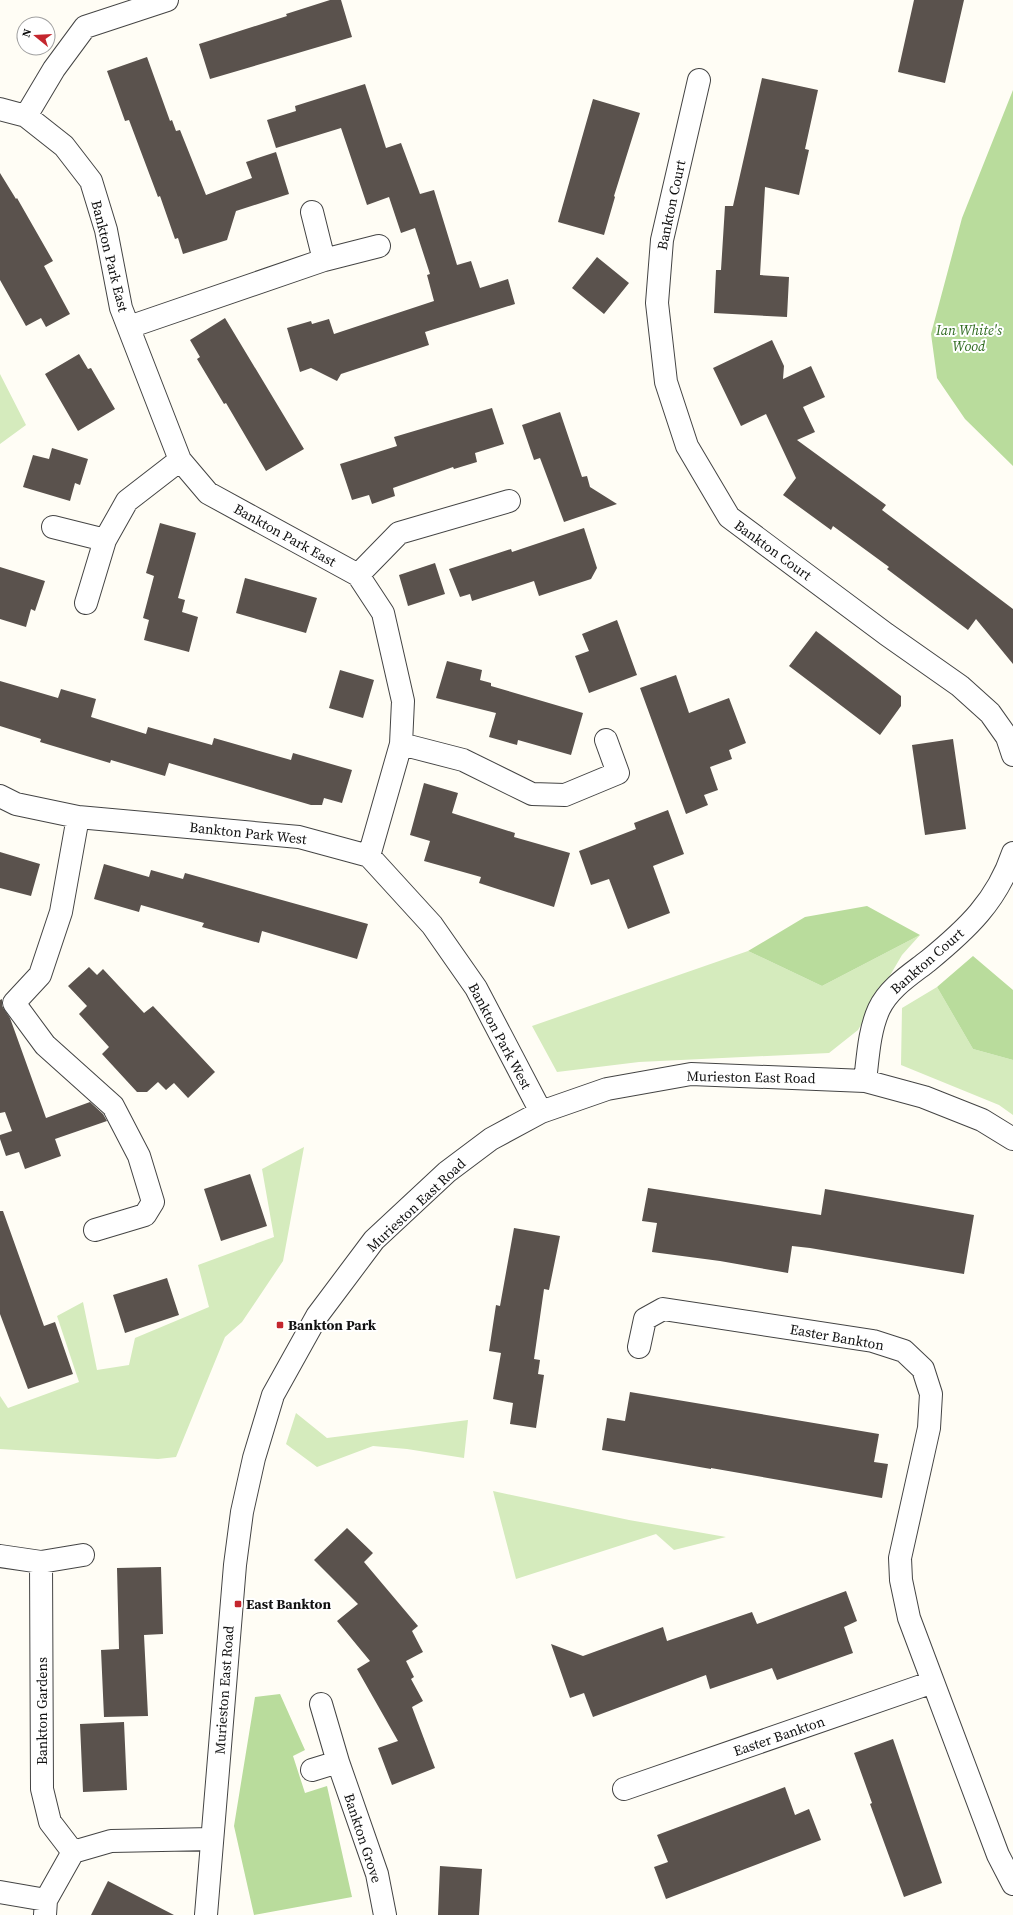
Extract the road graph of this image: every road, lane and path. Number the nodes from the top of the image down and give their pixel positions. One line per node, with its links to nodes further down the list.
1 (167, 0): 4 (street)
2 (699, 80): 17 (street, Bankton Court)
3 (0, 109): 4 (street, Bankton Park East)
4 (26, 116): 8 (street, Bankton Park East)
5 (312, 212): 7 (street)
6 (379, 246): 7 (street, Bankton Park East)
7 (324, 260): 8 (street, Bankton Park East)
8 (129, 327): 9 (street, Bankton Park East)
9 (180, 460): 12 (street); 13 (street, Bankton Park East)
10 (509, 501): 13 (street)
11 (54, 527): 12 (street)
12 (104, 540): 14 (street)
13 (358, 575): 16 (street, Bankton Park East)
14 (86, 603)
15 (606, 740): 16 (street)
16 (401, 744): 21 (street, Bankton Park East)
17 (1013, 756)
18 (0, 796): 19 (street, Bankton Park West)
19 (78, 817): 21 (street, Bankton Park West); 22 (street)
20 (1013, 853): 23 (street, Bankton Court)
21 (369, 856): 24 (street, Bankton Park West)
22 (7, 1005): 26 (street)
23 (865, 1081): 24 (street, Murieston East Road); 25 (street, Murieston East Road)
24 (541, 1112): 36 (street, Murieston East Road)
25 (1013, 1139)
26 (95, 1230)
27 (639, 1347): 31 (street, Easter Bankton)
28 (82, 1555): 30 (street)
29 (0, 1556): 30 (street)
30 (41, 1562): 37 (street, Bankton Gardens)
31 (933, 1682): 35 (street, Easter Bankton); 38 (street, Easter Bankton)
32 (322, 1704): 33 (street, Bankton Grove)
33 (338, 1762): 34 (street); 42 (street, Bankton Grove)
34 (312, 1770)
35 (624, 1789)
36 (212, 1839): 37 (street); 41 (street, Murieston East Road)
37 (73, 1852): 40 (street)
38 (1013, 1884)
39 (0, 1892): 40 (street)
40 (46, 1907)
41 (206, 1915)
42 (385, 1915)

